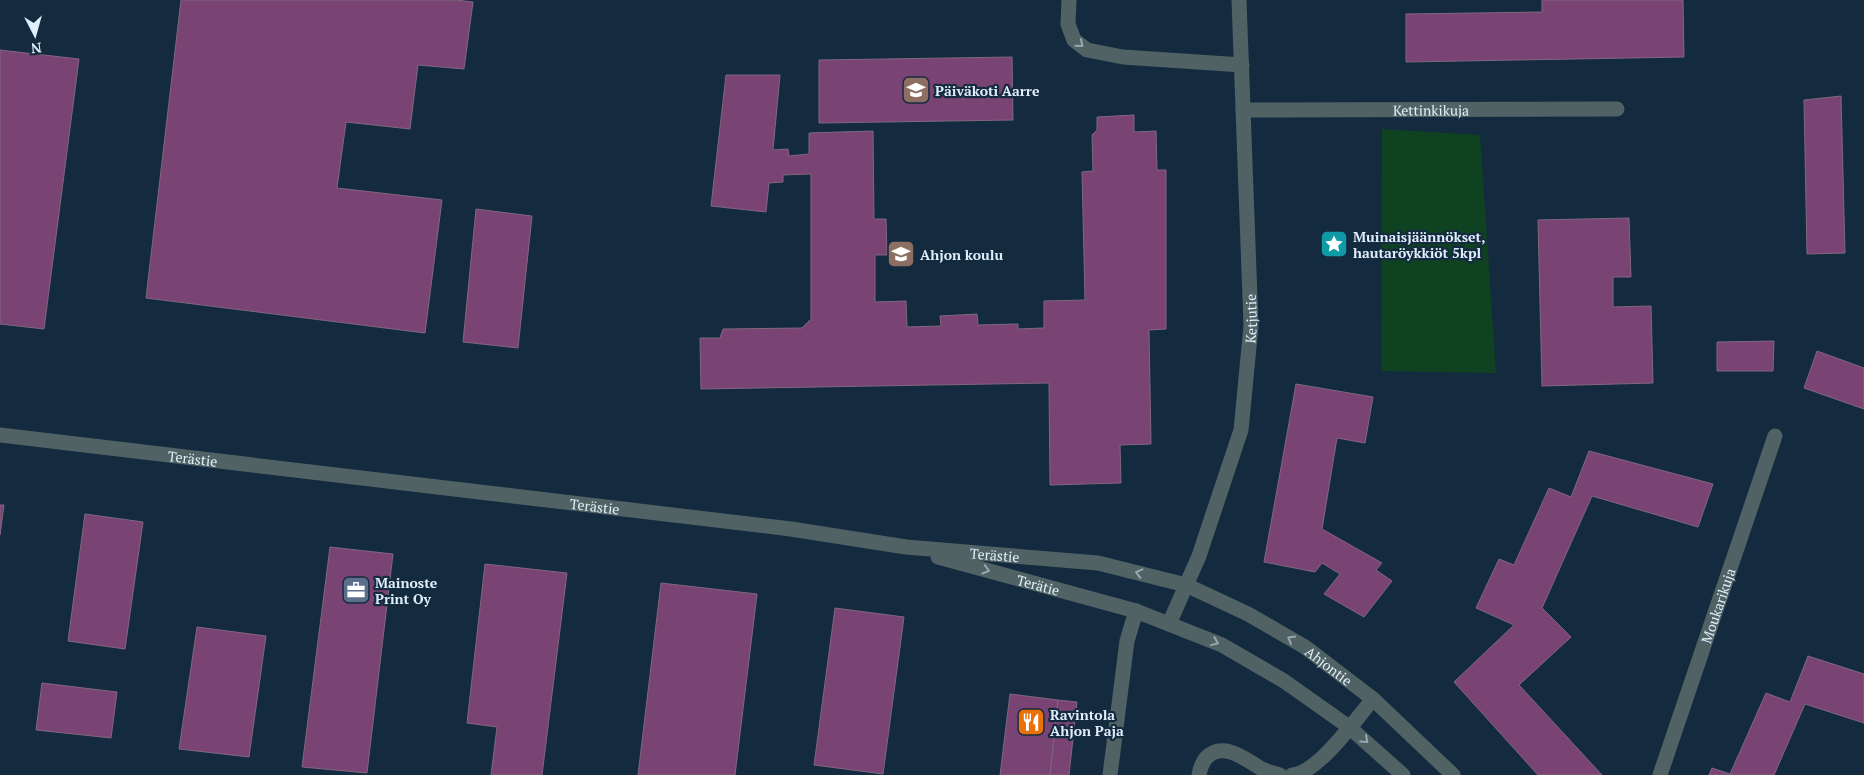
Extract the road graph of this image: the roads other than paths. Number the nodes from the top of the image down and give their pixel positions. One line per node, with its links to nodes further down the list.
1 (1069, 0): 3 (street, one-way to 3)
2 (1239, 0): 3 (street, Ketjutie)
3 (1242, 65): 5 (street, Ketjutie)
4 (1617, 109): 5 (street, Kettinkikuja)
5 (1243, 110): 9 (street, Ketjutie)
6 (0, 435): 8 (street, Terästie)
7 (1775, 436): 20 (street, Moukarikuja)
8 (906, 547): 9 (street, Terästie, one-way to 8); 10 (street, Terätie, one-way to 10)
9 (1186, 585): 11 (street, Ketjutie); 12 (street, Ahjontie, one-way to 9)
10 (1136, 611): 11 (street, Terätie); 14 (street)
11 (1169, 624): 13 (street, one-way to 13)
12 (1373, 699): 13 (street); 19 (street, Ahjontie)
13 (1349, 727): 17 (street); 18 (street, one-way to 18)
14 (1110, 775)
15 (1199, 775): 16 (street)
16 (1280, 775)
17 (1292, 775)
18 (1403, 775)
19 (1453, 775)
20 (1660, 775)

